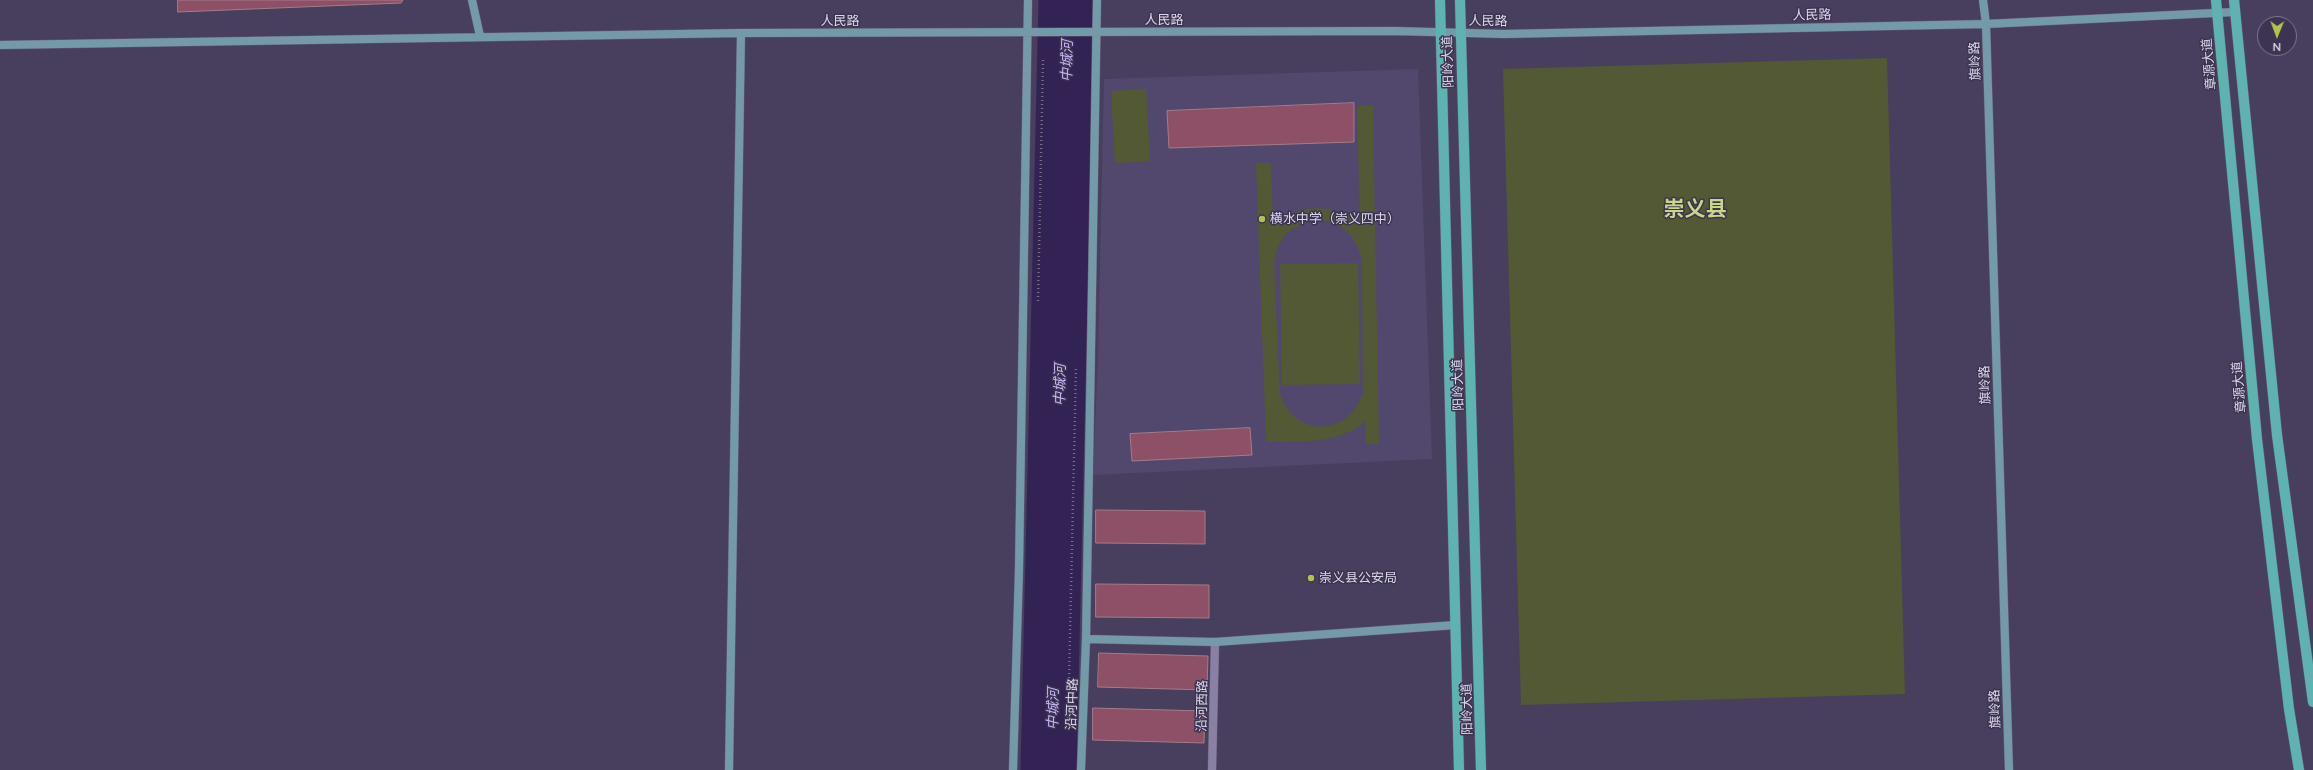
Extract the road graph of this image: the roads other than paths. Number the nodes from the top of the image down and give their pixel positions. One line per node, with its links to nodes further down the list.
1 (472, 0): 17 (street)
2 (1028, 0): 12 (street)
3 (1097, 0): 13 (street, 沿河中路)
4 (1440, 0): 14 (main road, 阳岭大道)
5 (1460, 0): 16 (main road, 阳岭大道)
6 (1983, 0): 11 (street, 旗岭路)
7 (2216, 0): 10 (main road, 章源大道)
8 (2234, 0): 9 (main road)
9 (2235, 12): 10 (street, 人民路); 22 (main road)
10 (2218, 14): 11 (street, 人民路); 30 (main road, 章源大道)
11 (1986, 24): 16 (street, 人民路); 29 (street, 旗岭路)
12 (1026, 32): 13 (street, 人民路); 15 (street, 人民路); 24 (street)
13 (1097, 32): 14 (street, 人民路); 20 (street, 沿河中路)
14 (1440, 32): 16 (street, 人民路); 19 (main road, 阳岭大道)
15 (741, 33): 17 (street, 人民路); 23 (street)
16 (1460, 33): 28 (main road, 阳岭大道)
17 (480, 36): 18 (street, 人民路)
18 (0, 45)
19 (1456, 625): 21 (street); 27 (main road, 阳岭大道)
20 (1086, 639): 21 (street); 25 (street, 沿河中路)
21 (1215, 642): 26 (street, 沿河西路)
22 (2313, 702)
23 (729, 770)
24 (1013, 770)
25 (1081, 770)
26 (1212, 770)
27 (1459, 770)
28 (1481, 770)
29 (2009, 770)
30 (2299, 770)

